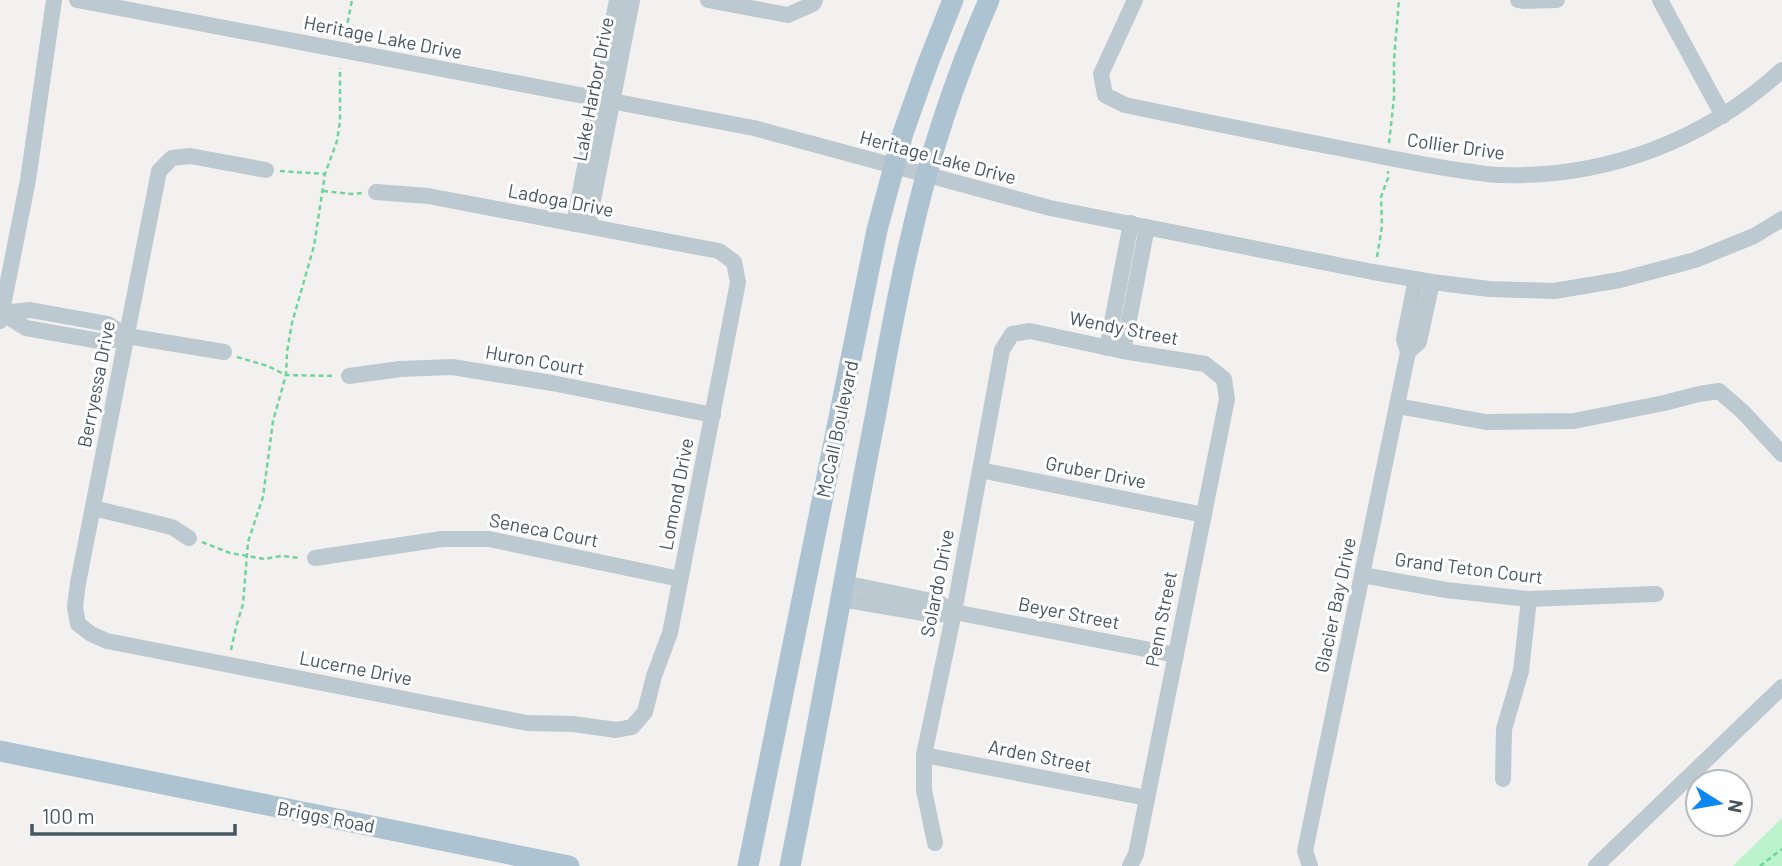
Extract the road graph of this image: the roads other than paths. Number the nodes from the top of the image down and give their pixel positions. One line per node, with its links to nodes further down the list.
1 (54, 0): 25 (street)
2 (77, 0): 14 (street, Heritage Lake Drive)
3 (617, 0): 14 (street, Lake Harbor Drive)
4 (632, 0): 14 (street, Lake Harbor Drive)
5 (708, 0): 6 (street)
6 (815, 0)
7 (953, 0): 16 (main road, McCall Boulevard)
8 (989, 0): 18 (main road, McCall Boulevard)
9 (1136, 0): 15 (street, Collier Drive)
10 (1518, 0): 11 (street)
11 (1557, 0)
12 (1660, 0): 15 (street)
13 (1782, 70): 15 (street, Collier Drive)
14 (606, 100): 16 (street, Heritage Lake Drive); 21 (street, Lake Harbor Drive)
15 (1723, 116)
16 (894, 167): 18 (street, Heritage Lake Drive); 57 (main road, McCall Boulevard)
17 (266, 170): 27 (street, Berryessa Drive)
18 (927, 176): 22 (street, Heritage Lake Drive); 43 (main road, McCall Boulevard)
19 (376, 191): 21 (street, Ladoga Drive)
20 (1782, 219): 24 (street, Heritage Lake Drive)
21 (581, 225): 23 (street, Ladoga Drive)
22 (1139, 225): 24 (street, Heritage Lake Drive); 28 (street); 29 (street)
23 (734, 262): 34 (street, Lomond Drive)
24 (1424, 281): 33 (street, Glacier Bay Drive)
25 (1, 317): 27 (street)
26 (1012, 334): 28 (street, Wendy Street); 36 (street, Solardo Drive)
27 (127, 336): 30 (street); 37 (street, Berryessa Drive)
28 (1107, 348): 29 (street, Wendy Street)
29 (1124, 351): 32 (street, Wendy Street)
30 (224, 352)
31 (349, 376): 34 (street, Huron Court)
32 (1224, 379): 38 (street, Penn Street)
33 (1397, 406): 35 (street); 41 (street, Glacier Bay Drive)
34 (713, 415): 42 (street, Lomond Drive)
35 (1782, 454)
36 (980, 470): 38 (street, Gruber Drive); 46 (street, Solardo Drive)
37 (93, 508): 39 (street); 47 (street, Berryessa Drive)
38 (1204, 515): 48 (street, Penn Street)
39 (189, 538)
40 (315, 558): 42 (street, Seneca Court)
41 (1362, 575): 45 (street, Grand Teton Court); 60 (street, Glacier Bay Drive)
42 (680, 579): 50 (street, Lomond Drive)
43 (843, 591): 46 (street, Beyer Street); 58 (main road, McCall Boulevard)
44 (1656, 594): 45 (street, Grand Teton Court)
45 (1529, 599): 53 (street)
46 (954, 612): 48 (street, Beyer Street); 52 (street, Solardo Drive)
47 (78, 624): 50 (street, Lucerne Drive)
48 (1176, 655): 54 (street, Penn Street)
49 (1782, 687): 61 (street)
50 (632, 727)
51 (0, 751): 56 (main road, Briggs Road)
52 (924, 755): 54 (street, Arden Street); 55 (street, Solardo Drive)
53 (1503, 779)
54 (1147, 798): 59 (street, Penn Street)
55 (934, 843)
56 (569, 866)
57 (748, 866)
58 (790, 866)
59 (1130, 866)
60 (1310, 866)
61 (1596, 866)

